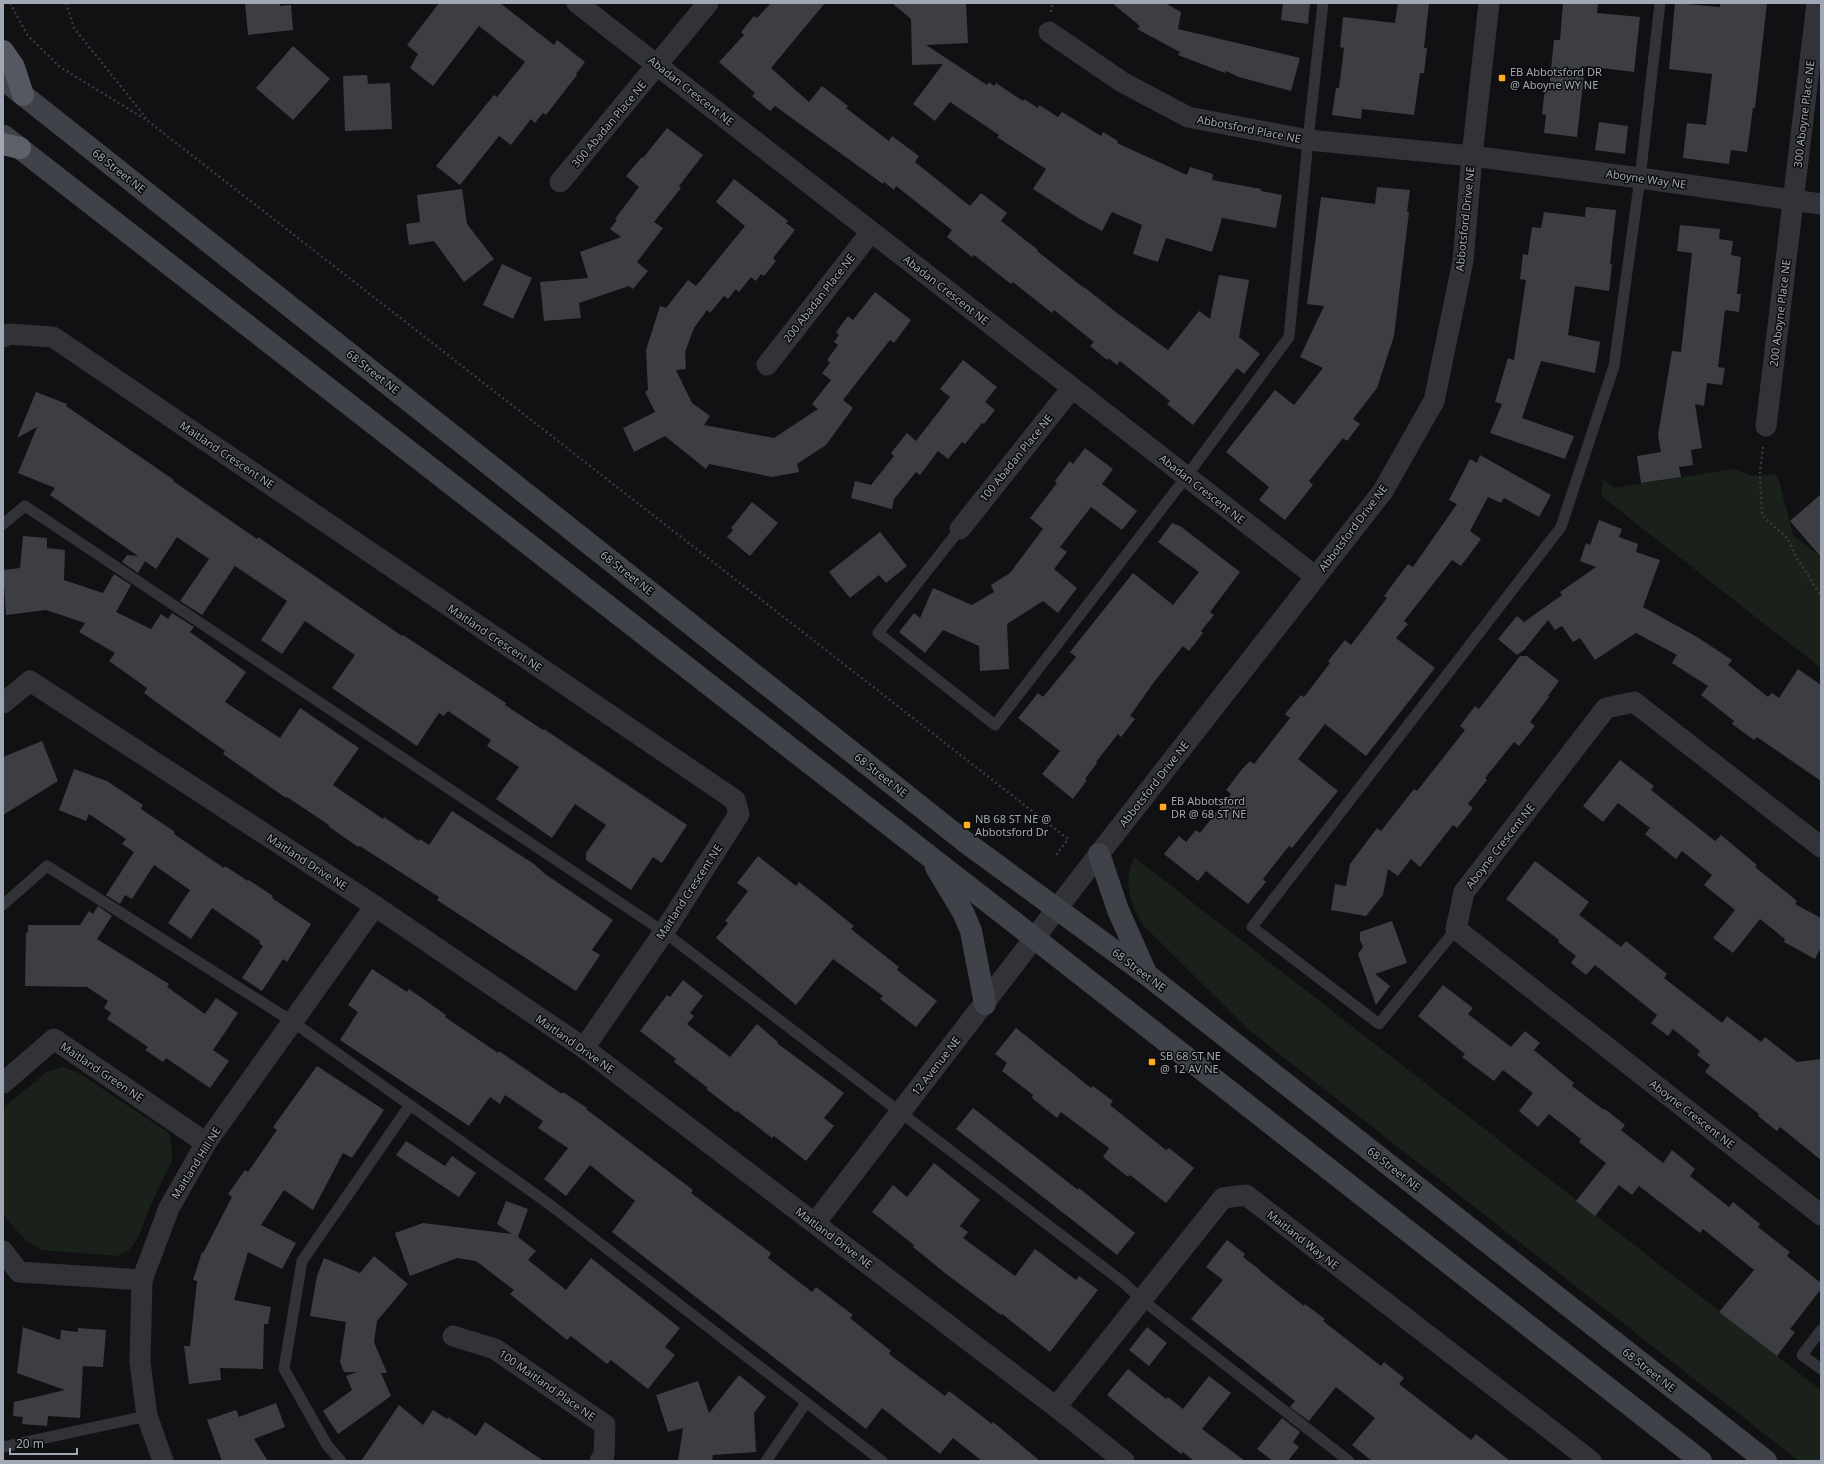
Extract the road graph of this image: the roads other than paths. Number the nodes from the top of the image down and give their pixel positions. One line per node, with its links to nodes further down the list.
1 (577, 3): 9 (street, Abadan Crescent NE)
2 (708, 3): 9 (street, 300 Abadan Place NE)
3 (1323, 3): 13 (lane)
4 (1489, 3): 15 (street, Abbotsford Drive NE)
5 (1660, 3): 16 (lane)
6 (1817, 3): 18 (street, 300 Aboyne Place NE)
7 (1049, 32): 13 (street, Abbotsford Place NE)
8 (3, 50): 11 (highway)
9 (657, 65): 17 (street, 300 Abadan Place NE); 20 (street, Abadan Crescent NE)
10 (3, 79): 11 (main road, 68 Street NE)
11 (23, 95): 35 (main road, 68 Street NE)
12 (3, 134): 14 (main road)
13 (1308, 140): 15 (street, Abbotsford Place NE); 25 (lane)
14 (12, 146): 32 (main road)
15 (1472, 156): 16 (street, Aboyne Way NE); 28 (street, Abbotsford Drive NE)
16 (1640, 178): 18 (street, Aboyne Way NE); 36 (lane)
17 (560, 182)
18 (1794, 201): 19 (street, Aboyne Way NE); 24 (street, 200 Aboyne Place NE)
19 (1821, 204)
20 (871, 232): 22 (street, 200 Abadan Place NE); 23 (street, Abadan Crescent NE)
21 (3, 337): 37 (street, Maitland Crescent NE)
22 (767, 365)
23 (1072, 388): 25 (street, Abadan Crescent NE); 27 (street, 100 Abadan Place NE)
24 (1766, 426)
25 (1186, 477): 27 (lane); 28 (street, Abadan Crescent NE)
26 (3, 524): 37 (lane)
27 (960, 529)
28 (1316, 577): 31 (street, Abbotsford Drive NE)
29 (3, 703): 34 (street, Maitland Drive NE)
30 (1821, 847): 36 (street, Aboyne Crescent NE)
31 (1099, 854): 35 (street, Abbotsford Drive NE); 39 (main road)
32 (929, 856): 38 (main road); 40 (main road)
33 (3, 905): 41 (lane)
34 (376, 906): 41 (street, Maitland Hill NE); 42 (street, Maitland Drive NE)
35 (1057, 908): 38 (street, 12 Avenue NE); 39 (main road, 68 Street NE)
36 (1456, 929): 47 (street, Aboyne Crescent NE)
37 (664, 932): 42 (street, Maitland Crescent NE); 45 (lane)
38 (1035, 938): 40 (street, 12 Avenue NE); 67 (main road)
39 (1146, 974): 68 (main road, 68 Street NE)
40 (985, 1004): 45 (street, 12 Avenue NE)
41 (293, 1022): 44 (lane); 46 (street, Maitland Hill NE)
42 (584, 1048): 48 (street, Maitland Drive NE)
43 (3, 1083): 46 (street, Maitland Green NE)
44 (410, 1105): 55 (lane); 60 (lane)
45 (900, 1113): 48 (street, 12 Avenue NE); 51 (lane)
46 (206, 1144): 50 (street, Maitland Hill NE)
47 (1821, 1215)
48 (814, 1223): 56 (street, Maitland Drive NE)
49 (3, 1251): 50 (street)
50 (142, 1280): 57 (street, Maitland Hill NE)
51 (1141, 1299): 56 (street, Maitland Way NE); 65 (lane); 66 (street, Maitland Way NE)
52 (1821, 1330): 54 (lane)
53 (453, 1336): 61 (street, 100 Maitland Place NE)
54 (1821, 1369)
55 (806, 1403): 62 (lane); 63 (lane)
56 (1056, 1407): 64 (street, Maitland Drive NE)
57 (147, 1416): 58 (lane); 59 (street, Maitland Hill NE)
58 (3, 1447)
59 (163, 1461)
60 (341, 1461)
61 (600, 1461)
62 (766, 1461)
63 (882, 1461)
64 (1124, 1461)
65 (1348, 1461)
66 (1591, 1461)
67 (1701, 1461)
68 (1766, 1461)

